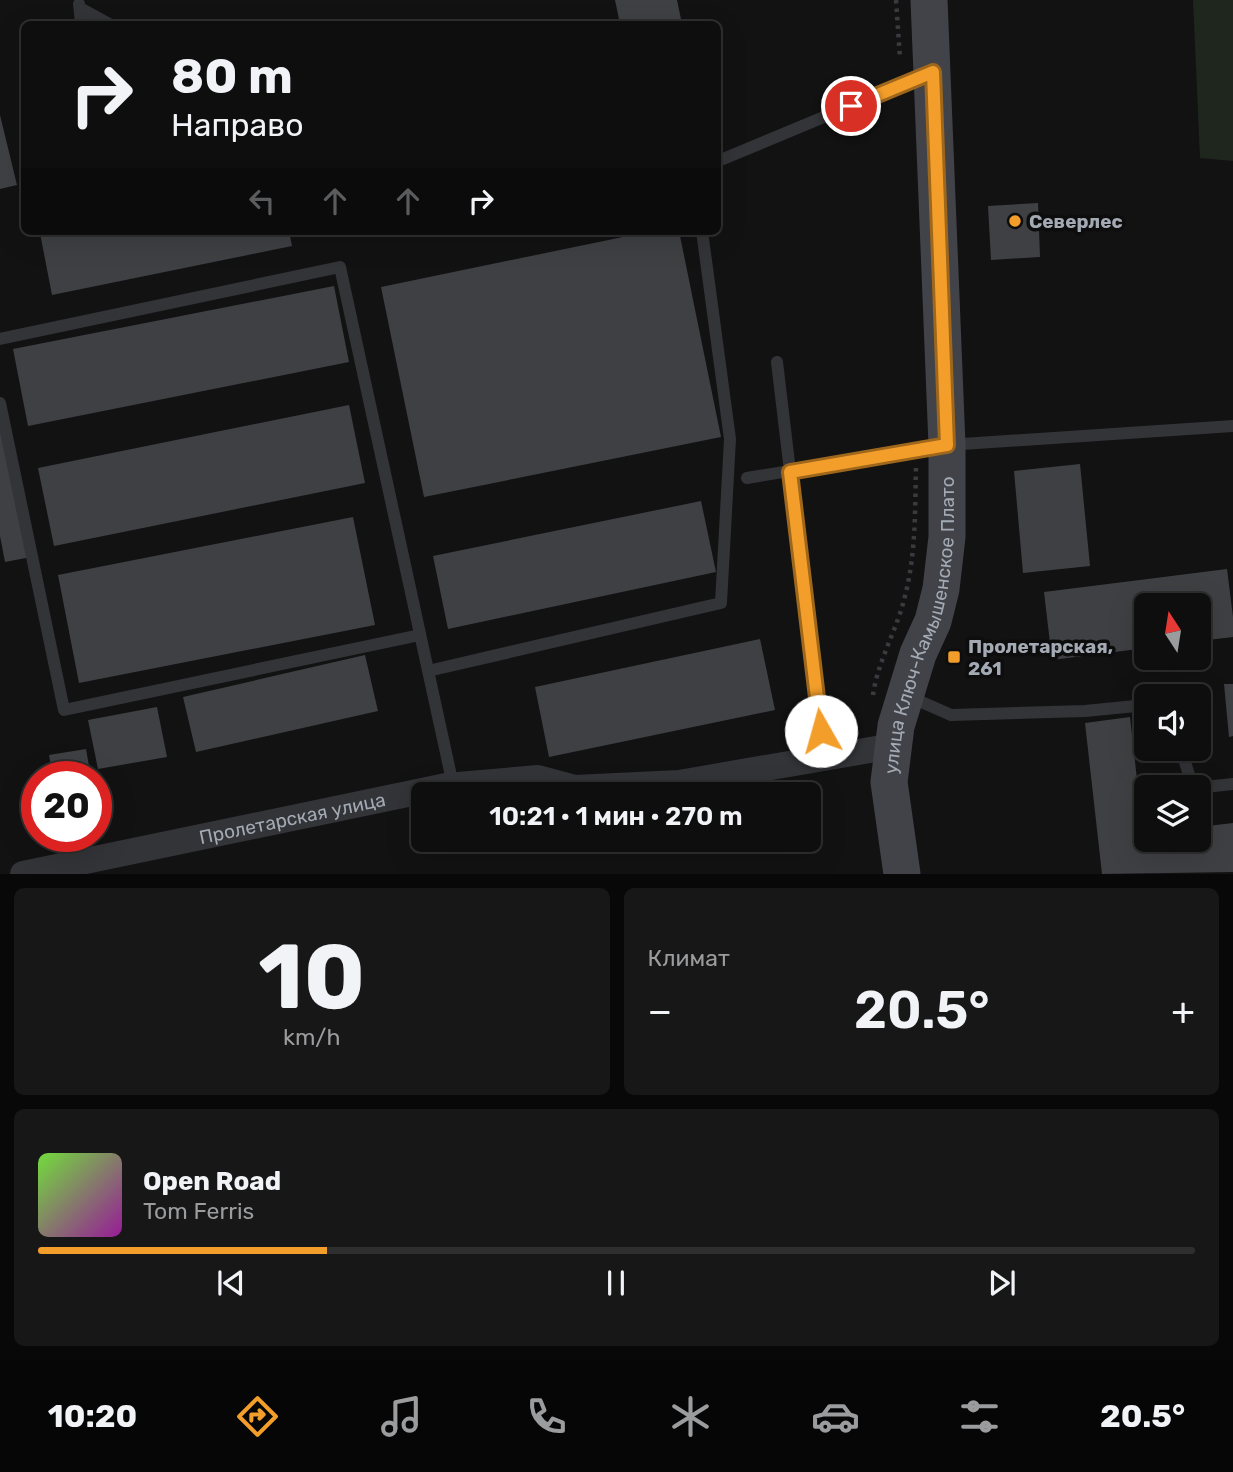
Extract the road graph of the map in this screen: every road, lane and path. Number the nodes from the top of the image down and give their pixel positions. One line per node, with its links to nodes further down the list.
1 (929, 0): 4 (main road, улица Ключ-Камышенское Плато)
2 (79, 4): 3 (lane)
3 (104, 21)
4 (933, 72): 5 (lane); 11 (main road, улица Ключ-Камышенское Плато)
5 (723, 159)
6 (703, 235): 15 (lane)
7 (0, 339): 14 (lane)
8 (777, 362): 12 (lane)
9 (0, 403): 14 (lane)
10 (1233, 426): 11 (lane)
11 (947, 445): 12 (lane); 16 (main road, улица Ключ-Камышенское Плато)
12 (790, 472): 13 (lane); 19 (lane)
13 (747, 478)
14 (420, 635): 15 (lane)
15 (428, 671): 20 (lane)
16 (904, 695): 17 (lane); 18 (main road, улица Ключ-Камышенское Плато)
17 (1134, 706)
18 (893, 746): 19 (street, Пролетарская улица); 28 (main road, улица Ключ-Камышенское Плато)
19 (824, 757): 23 (street, Пролетарская улица)
20 (452, 782)
21 (489, 782): 22 (street, Пролетарская улица)
22 (553, 782)
23 (685, 782)
24 (1233, 784): 25 (lane)
25 (1211, 786)
26 (411, 794): 27 (street, Пролетарская улица)
27 (23, 873)
28 (902, 873)

